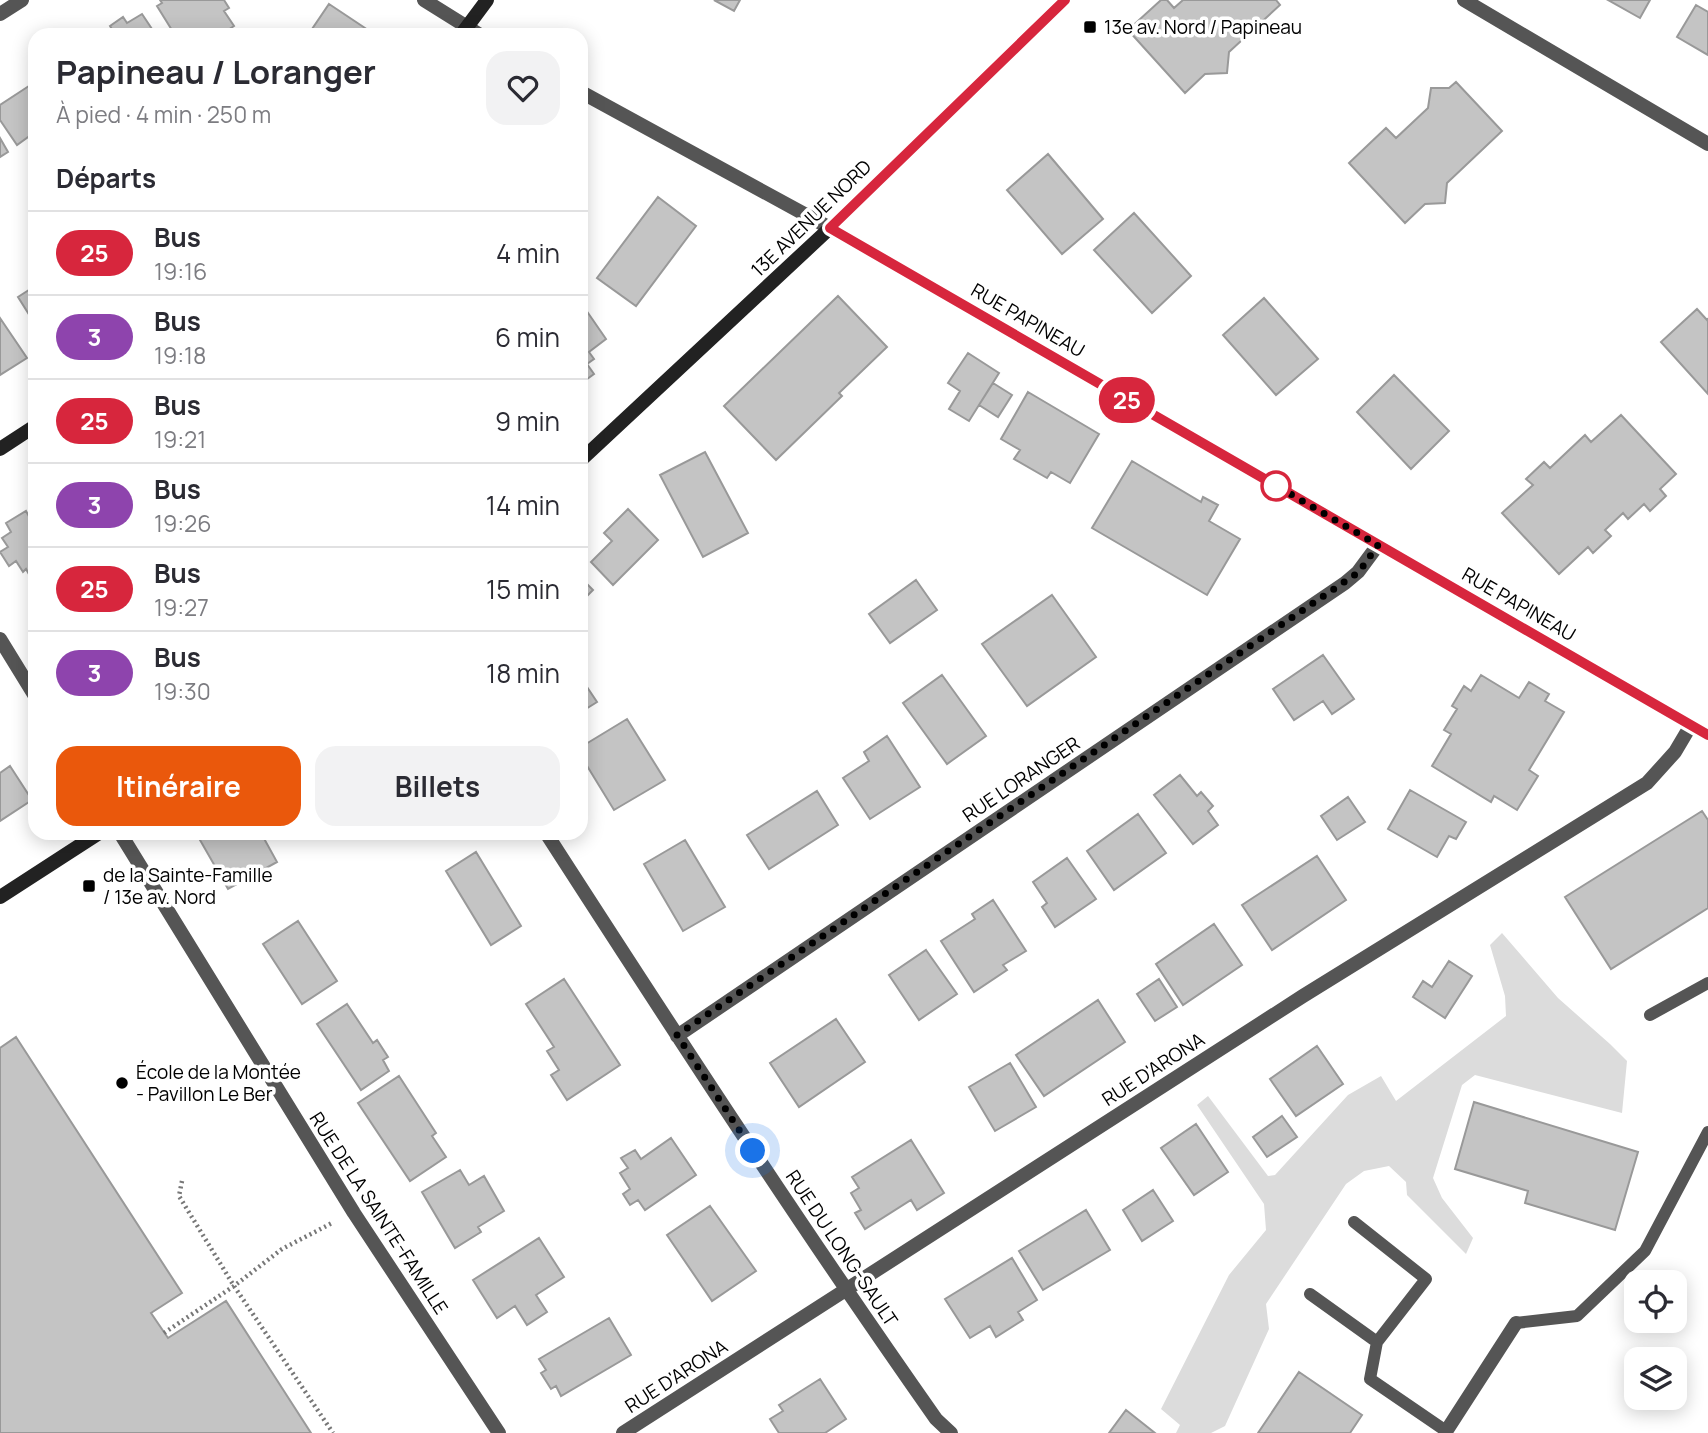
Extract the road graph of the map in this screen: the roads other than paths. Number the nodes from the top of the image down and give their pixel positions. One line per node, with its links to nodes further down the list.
1 (22, 0): 6 (street)
2 (424, 0): 7 (street)
3 (487, 0): 8 (main road)
4 (1065, 0): 11 (main road, 13E AVENUE NORD)
5 (1464, 0): 10 (street)
6 (0, 14)
7 (462, 28)
8 (472, 28)
9 (588, 96): 11 (street, RUE PAPINEAU)
10 (1708, 144)
11 (830, 228): 14 (main road, 13E AVENUE NORD); 15 (street, RUE PAPINEAU)
12 (28, 431): 13 (main road)
13 (0, 449)
14 (588, 453)
15 (1378, 545): 18 (street, RUE PAPINEAU); 26 (street, RUE LORANGER)
16 (0, 639): 17 (street)
17 (28, 685)
18 (1691, 725): 19 (street, RUE PAPINEAU); 29 (street, RUE D'ARONA)
19 (1708, 735)
20 (88, 840): 23 (main road)
21 (124, 840): 34 (street, RUE DE LA SAINTE-FAMILLE)
22 (552, 840): 26 (street, RUE DU LONG-SAULT)
23 (0, 897)
24 (1708, 983): 25 (lane)
25 (1650, 1015)
26 (677, 1035): 29 (street, RUE DU LONG-SAULT)
27 (1708, 1132): 31 (lane)
28 (1354, 1222): 32 (lane)
29 (845, 1289): 35 (street, RUE D'ARONA); 36 (street, RUE DU LONG-SAULT)
30 (1310, 1294): 32 (lane)
31 (1516, 1323): 33 (street)
32 (1377, 1342): 33 (lane)
33 (1445, 1432)
34 (499, 1433)
35 (622, 1433)
36 (951, 1433)

